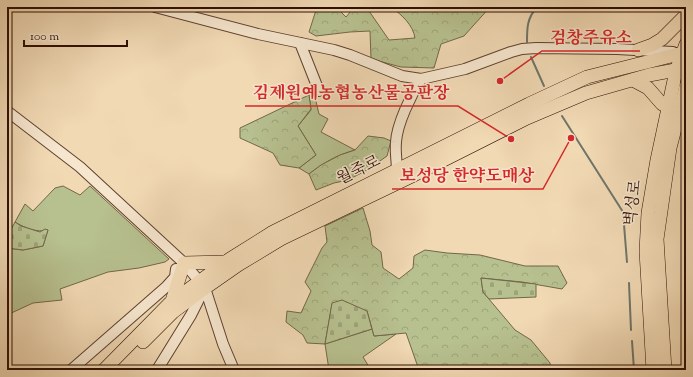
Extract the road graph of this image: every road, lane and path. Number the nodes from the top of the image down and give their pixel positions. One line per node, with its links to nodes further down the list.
1 (155, 7): 3 (street)
2 (686, 15): 4 (main road)
3 (300, 43): 7 (street); 10 (street)
4 (638, 50): 5 (street); 7 (street)
5 (685, 50): 6 (main road, 벽성로); 14 (main road, 월죽로)
6 (681, 68): 8 (main road, 월죽로); 12 (main road, 벽성로)
7 (421, 79): 14 (street)
8 (633, 80): 12 (main road); 17 (main road, 월죽로)
9 (686, 86): 11 (main road, 벽성로)
10 (319, 91)
11 (684, 99): 25 (main road, 벽성로)
12 (668, 107): 24 (main road, 벽성로)
13 (7, 111): 15 (street)
14 (397, 171): 16 (main road, 월죽로)
15 (181, 261): 16 (main road); 17 (street); 18 (main road); 19 (street)
16 (226, 262): 17 (main road, 월죽로)
17 (202, 285): 18 (main road, 월죽로); 21 (main road, 월죽로); 22 (street); 23 (street)
18 (172, 301): 20 (main road, 월죽로)
19 (71, 370)
20 (104, 370)
21 (115, 370)
22 (157, 370)
23 (234, 370)
24 (652, 370)
25 (665, 370)

